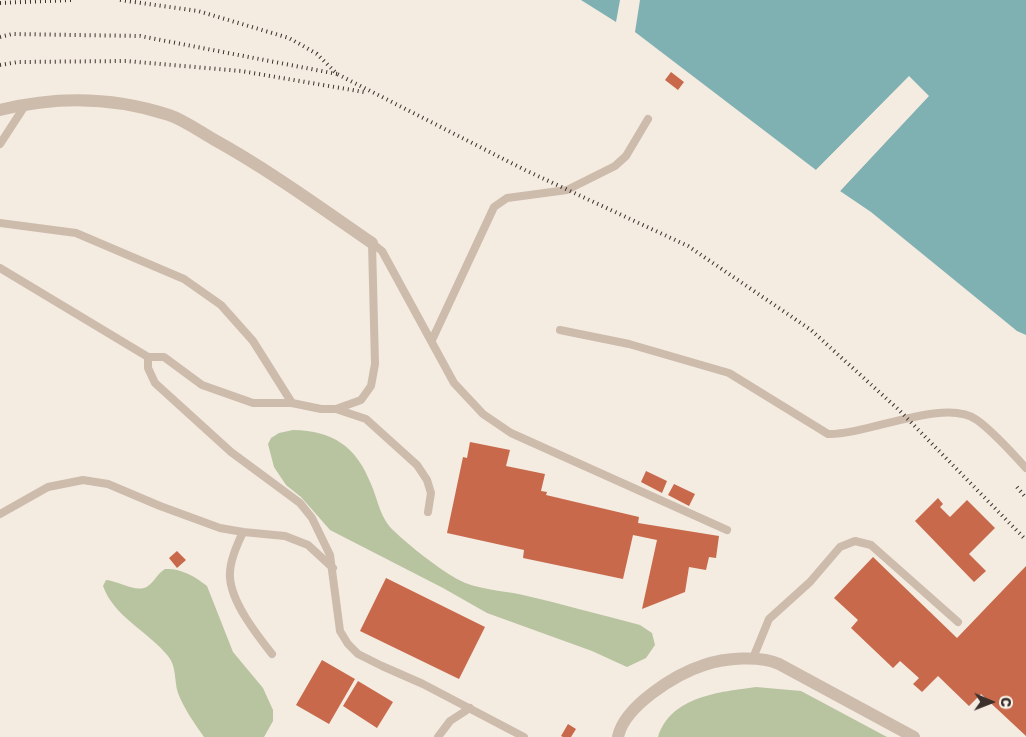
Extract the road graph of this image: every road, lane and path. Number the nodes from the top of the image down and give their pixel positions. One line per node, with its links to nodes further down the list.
1 (26, 104): 2 (street); 4 (lane); 6 (street)
2 (0, 110)
3 (648, 120): 9 (lane)
4 (0, 144)
5 (0, 224): 11 (lane)
6 (372, 243): 9 (lane); 12 (lane)
7 (0, 268): 10 (lane)
8 (560, 330): 13 (lane)
9 (432, 340): 16 (lane)
10 (148, 357): 11 (lane); 18 (lane)
11 (292, 402): 12 (lane)
12 (336, 409): 14 (lane)
13 (1026, 468)
14 (428, 512)
15 (0, 514): 17 (lane)
16 (727, 530)
17 (243, 532): 18 (lane); 20 (lane)
18 (333, 568): 22 (lane)
19 (958, 622): 21 (lane)
20 (272, 654)
21 (753, 658): 25 (street); 26 (street)
22 (470, 708): 23 (lane); 24 (lane)
23 (438, 737)
24 (524, 737)
25 (618, 737)
26 (914, 737)

